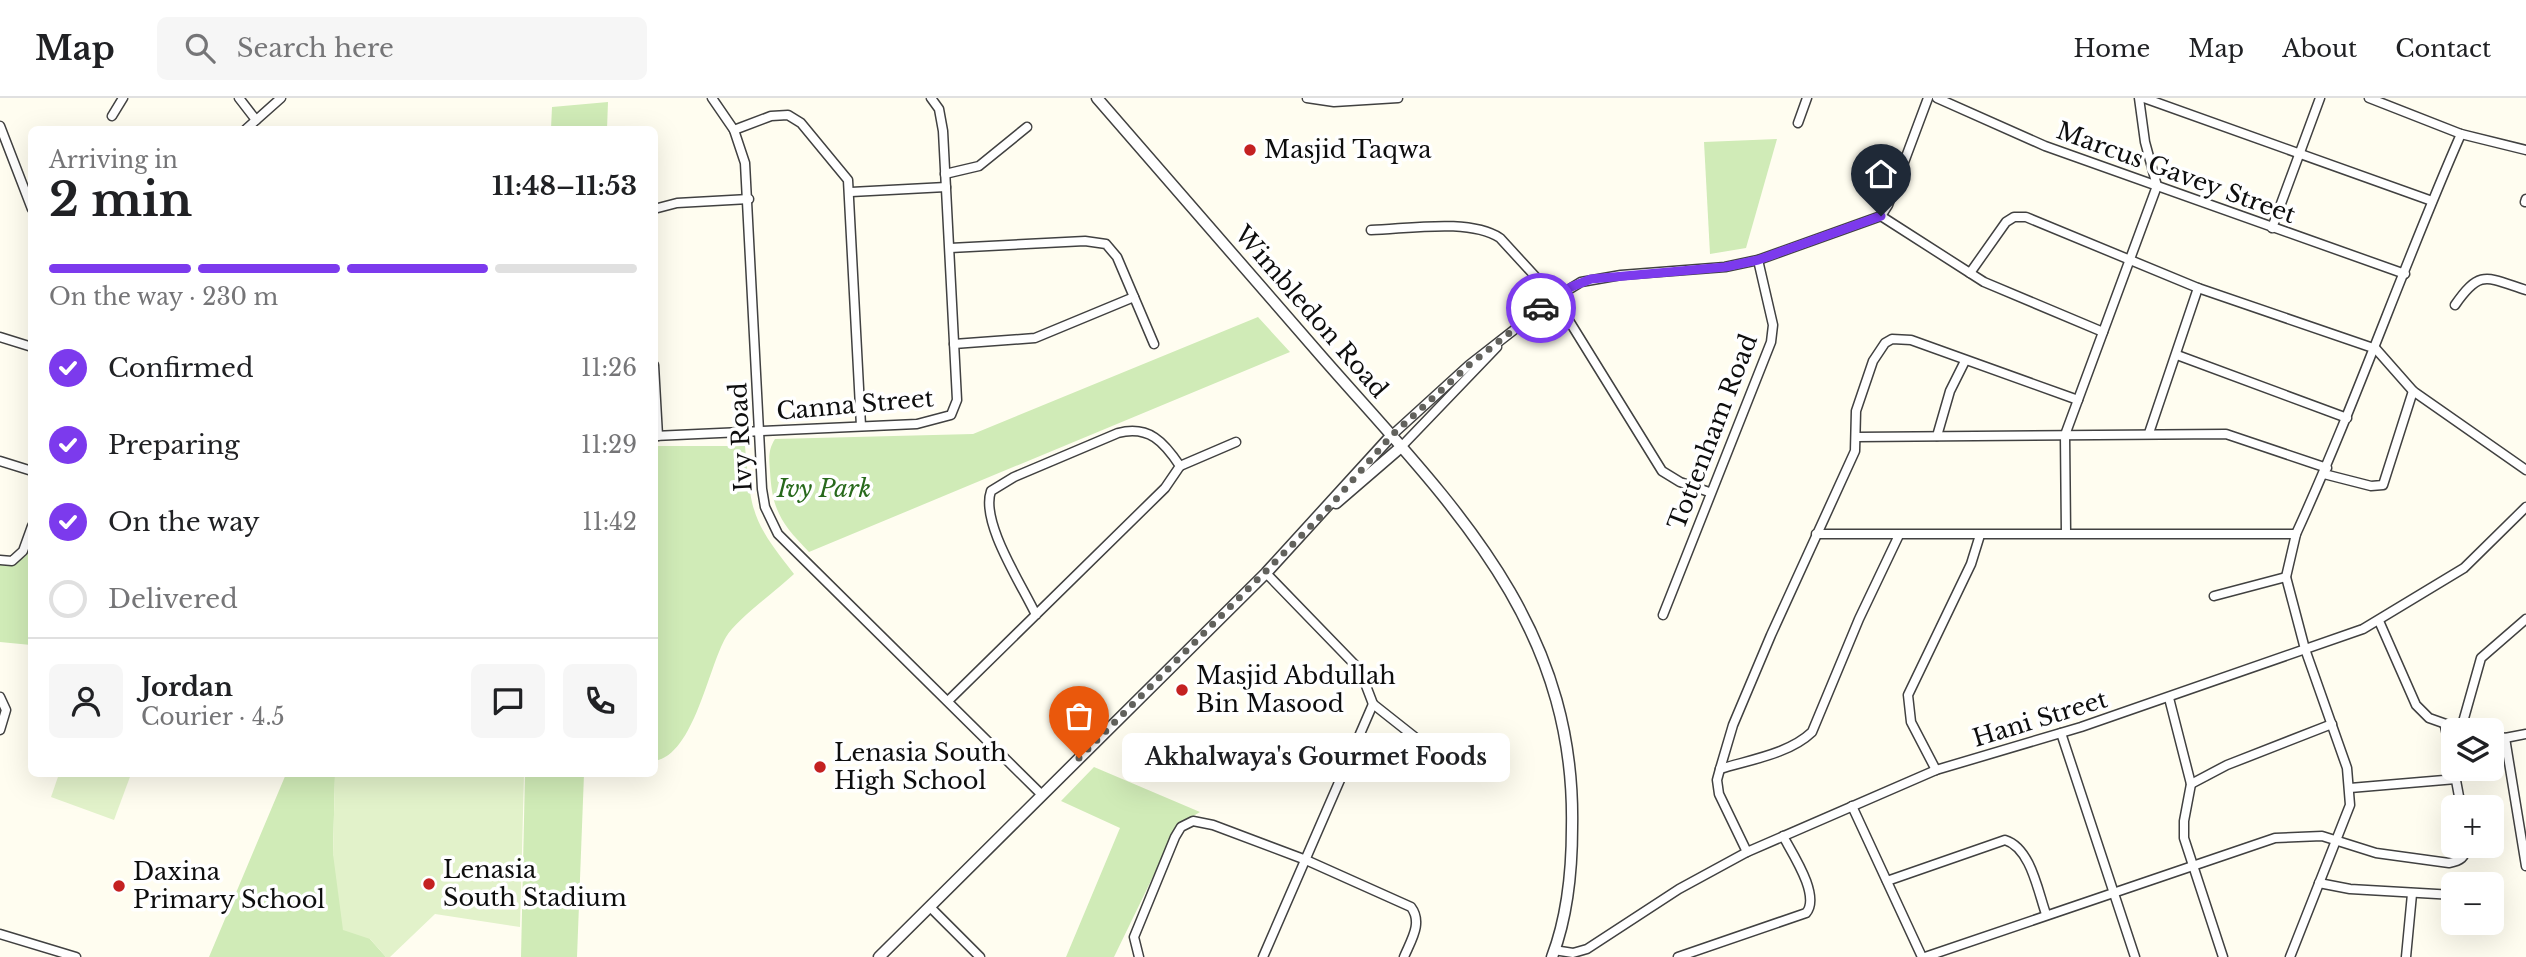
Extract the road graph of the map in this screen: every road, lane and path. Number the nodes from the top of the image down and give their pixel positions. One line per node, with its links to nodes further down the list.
1 (123, 98): 15 (street)
2 (239, 98): 16 (street)
3 (281, 98): 16 (street)
4 (712, 98): 21 (street, Ivy Road)
5 (931, 98): 25 (street, Canna Street)
6 (1097, 98): 63 (street, Wimbledon Road)
7 (1307, 98): 8 (street)
8 (1398, 98)
9 (1807, 98): 17 (street)
10 (1928, 98): 33 (street)
11 (1937, 98): 26 (street, Marcus Gavey Street)
12 (2141, 98): 24 (street); 26 (street)
13 (2319, 98): 24 (street)
14 (2369, 98): 22 (street)
15 (112, 116)
16 (256, 120): 19 (street)
17 (1798, 123)
18 (0, 126): 29 (street)
19 (249, 126)
20 (1027, 127): 25 (street)
21 (734, 130): 28 (street); 30 (street, Ivy Road)
22 (2461, 134): 23 (street); 31 (street)
23 (2526, 150)
24 (2298, 155): 31 (street); 34 (street)
25 (945, 174): 27 (street, Canna Street)
26 (2157, 186): 34 (street, Marcus Gavey Street); 38 (street)
27 (946, 187): 28 (street); 36 (street, Canna Street)
28 (851, 192): 58 (street)
29 (28, 199)
30 (749, 199): 32 (street); 59 (street, Ivy Road)
31 (2432, 201): 40 (street)
32 (658, 208)
33 (1881, 216): 37 (street); 39 (street)
34 (2272, 229): 40 (street, Marcus Gavey Street)
35 (1371, 230): 44 (street)
36 (950, 248): 43 (street); 49 (street, Canna Street)
37 (1758, 260): 44 (street); 73 (street, Tottenham Road)
38 (2129, 261): 39 (street); 41 (street); 46 (street)
39 (1970, 273): 46 (street)
40 (2405, 274): 52 (street)
41 (2198, 288): 52 (street); 53 (street)
42 (2526, 290): 45 (street)
43 (1134, 297): 49 (street); 50 (street)
44 (1555, 298): 48 (street); 73 (street)
45 (2455, 305)
46 (2103, 332): 56 (street)
47 (0, 337): 51 (street)
48 (1503, 339): 63 (street); 67 (street)
49 (954, 344): 58 (street, Canna Street)
50 (1154, 344)
51 (28, 346)
52 (2376, 349): 55 (street); 57 (street)
53 (2176, 355): 57 (street); 60 (street)
54 (1965, 361): 56 (street); 64 (street); 65 (street)
55 (2413, 391): 71 (street); 72 (street)
56 (2078, 400): 61 (street)
57 (2347, 418): 72 (street)
58 (861, 426): 59 (street, Canna Street)
59 (760, 432): 62 (street, Canna Street); 93 (street, Ivy Road)
60 (2149, 433): 61 (street); 72 (street)
61 (2065, 435): 64 (street); 76 (street)
62 (658, 436)
63 (1391, 436): 67 (street, Wimbledon Road); 75 (street)
64 (1937, 436): 65 (street)
65 (1857, 437): 77 (street)
66 (1236, 442): 69 (street)
67 (1401, 447): 75 (street); 125 (street, Wimbledon Road)
68 (0, 461): 70 (street)
69 (1180, 466): 86 (street); 86 (street)
70 (28, 470)
71 (2526, 470)
72 (2325, 471): 78 (street)
73 (1709, 492): 87 (street, Tottenham Road)
74 (2526, 507): 89 (street, Hani Street)
75 (1325, 512): 83 (street)
76 (2066, 533): 78 (street); 80 (street)
77 (1816, 534): 79 (street); 103 (street)
78 (2296, 534): 84 (street)
79 (1899, 535): 80 (street); 103 (street)
80 (1980, 535): 104 (street)
81 (28, 537): 82 (street)
82 (0, 561)
83 (1266, 573): 94 (street); 108 (street)
84 (2286, 577): 85 (street); 90 (street)
85 (2214, 596)
86 (1036, 615): 93 (street)
87 (1663, 615)
88 (2526, 619): 95 (street)
89 (2379, 621): 90 (street, Hani Street); 97 (street)
90 (2305, 649): 92 (street, Hani Street); 96 (street)
91 (0, 697): 98 (street)
92 (2169, 698): 99 (street, Hani Street); 106 (street)
93 (948, 701): 108 (street, Ivy Road)
94 (1373, 704): 102 (street); 114 (street)
95 (2465, 718)
96 (2332, 724): 106 (street); 107 (street)
97 (2441, 724)
98 (0, 730)
99 (2062, 733): 104 (street, Hani Street); 119 (street)
100 (2526, 734): 101 (street)
101 (2505, 738): 115 (street)
102 (1440, 757)
103 (1720, 769): 112 (street)
104 (1936, 770): 109 (street, Hani Street)
105 (2441, 780): 107 (street)
106 (2191, 784): 116 (street)
107 (2350, 788): 111 (street)
108 (1042, 795): 122 (street)
109 (1852, 806): 110 (street, Hani Street); 117 (street)
110 (1783, 836): 112 (street, Hani Street); 132 (street)
111 (2333, 840): 113 (street); 116 (street); 118 (street)
112 (1747, 852): 125 (street, Hani Street)
113 (2462, 858)
114 (1306, 860): 129 (street); 130 (street); 131 (street)
115 (2526, 866)
116 (2192, 867): 119 (street); 135 (street)
117 (1887, 881): 123 (street); 133 (street)
118 (2319, 883): 120 (street); 136 (street)
119 (2115, 891): 123 (street); 134 (street)
120 (2412, 894): 121 (street); 137 (street)
121 (2441, 895)
122 (930, 907): 127 (street); 128 (street)
123 (2046, 914): 133 (street)
124 (0, 934): 126 (street)
125 (1553, 953)
126 (76, 957)
127 (879, 957)
128 (980, 957)
129 (1139, 957)
130 (1263, 957)
131 (1404, 957)
132 (1678, 957)
133 (1924, 957)
134 (2135, 957)
135 (2223, 957)
136 (2290, 957)
137 (2406, 957)

